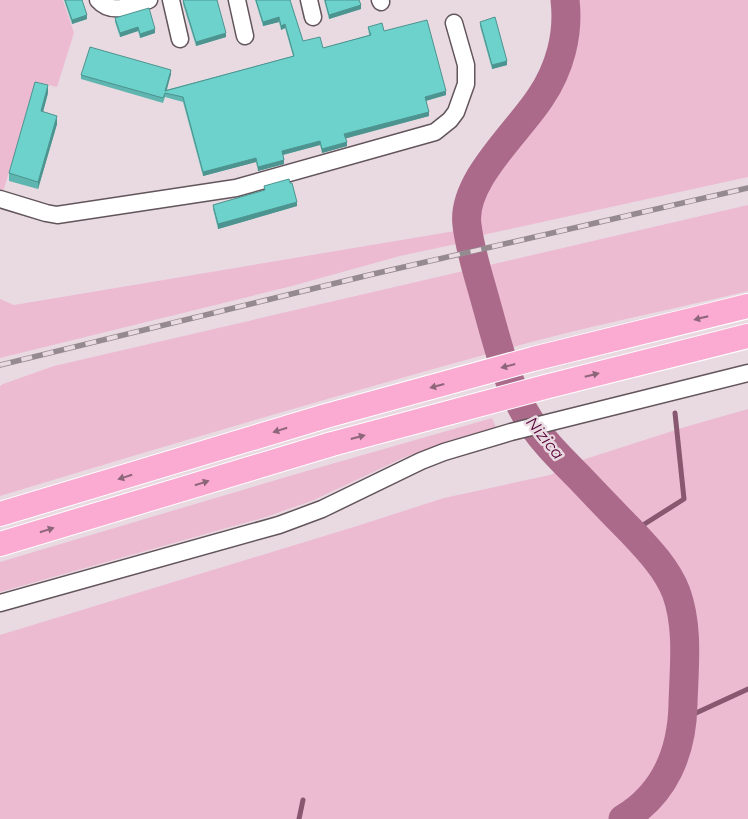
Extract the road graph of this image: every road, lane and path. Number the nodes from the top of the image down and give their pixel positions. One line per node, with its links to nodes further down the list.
1 (98, 0): 2 (street)
2 (149, 0)
3 (171, 0): 9 (street)
4 (237, 0): 8 (street)
5 (309, 0): 6 (street)
6 (313, 17)
7 (454, 23): 10 (street)
8 (245, 36)
9 (180, 39)
10 (0, 199)
11 (748, 306): 14 (highway, one-way to 14)
12 (748, 336): 15 (highway, one-way to 12)
13 (748, 374): 16 (street)
14 (0, 514)
15 (0, 544)
16 (0, 603)

